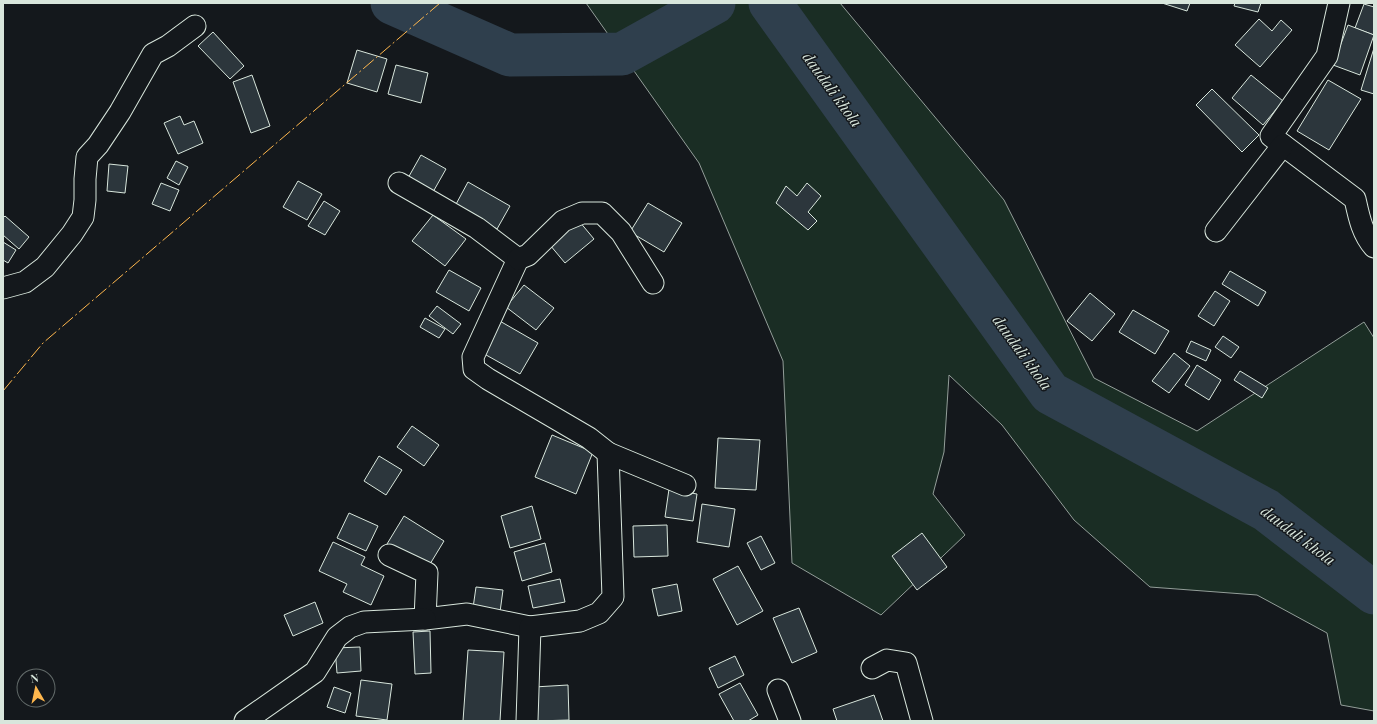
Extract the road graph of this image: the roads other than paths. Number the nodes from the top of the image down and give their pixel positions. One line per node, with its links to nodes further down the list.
1 (1339, 3): 3 (street)
2 (195, 26): 9 (street)
3 (1283, 145): 5 (street); 6 (street)
4 (399, 183): 7 (street)
5 (1216, 231)
6 (1374, 248)
7 (518, 258): 8 (street); 10 (street)
8 (654, 283)
9 (3, 288)
10 (608, 453): 11 (street); 14 (street)
11 (686, 485)
12 (389, 555): 13 (street)
13 (425, 619): 14 (street); 17 (street)
14 (530, 627): 18 (street)
15 (872, 668): 20 (street)
16 (778, 690): 19 (street)
17 (246, 721)
18 (527, 721)
19 (790, 721)
20 (922, 721)

